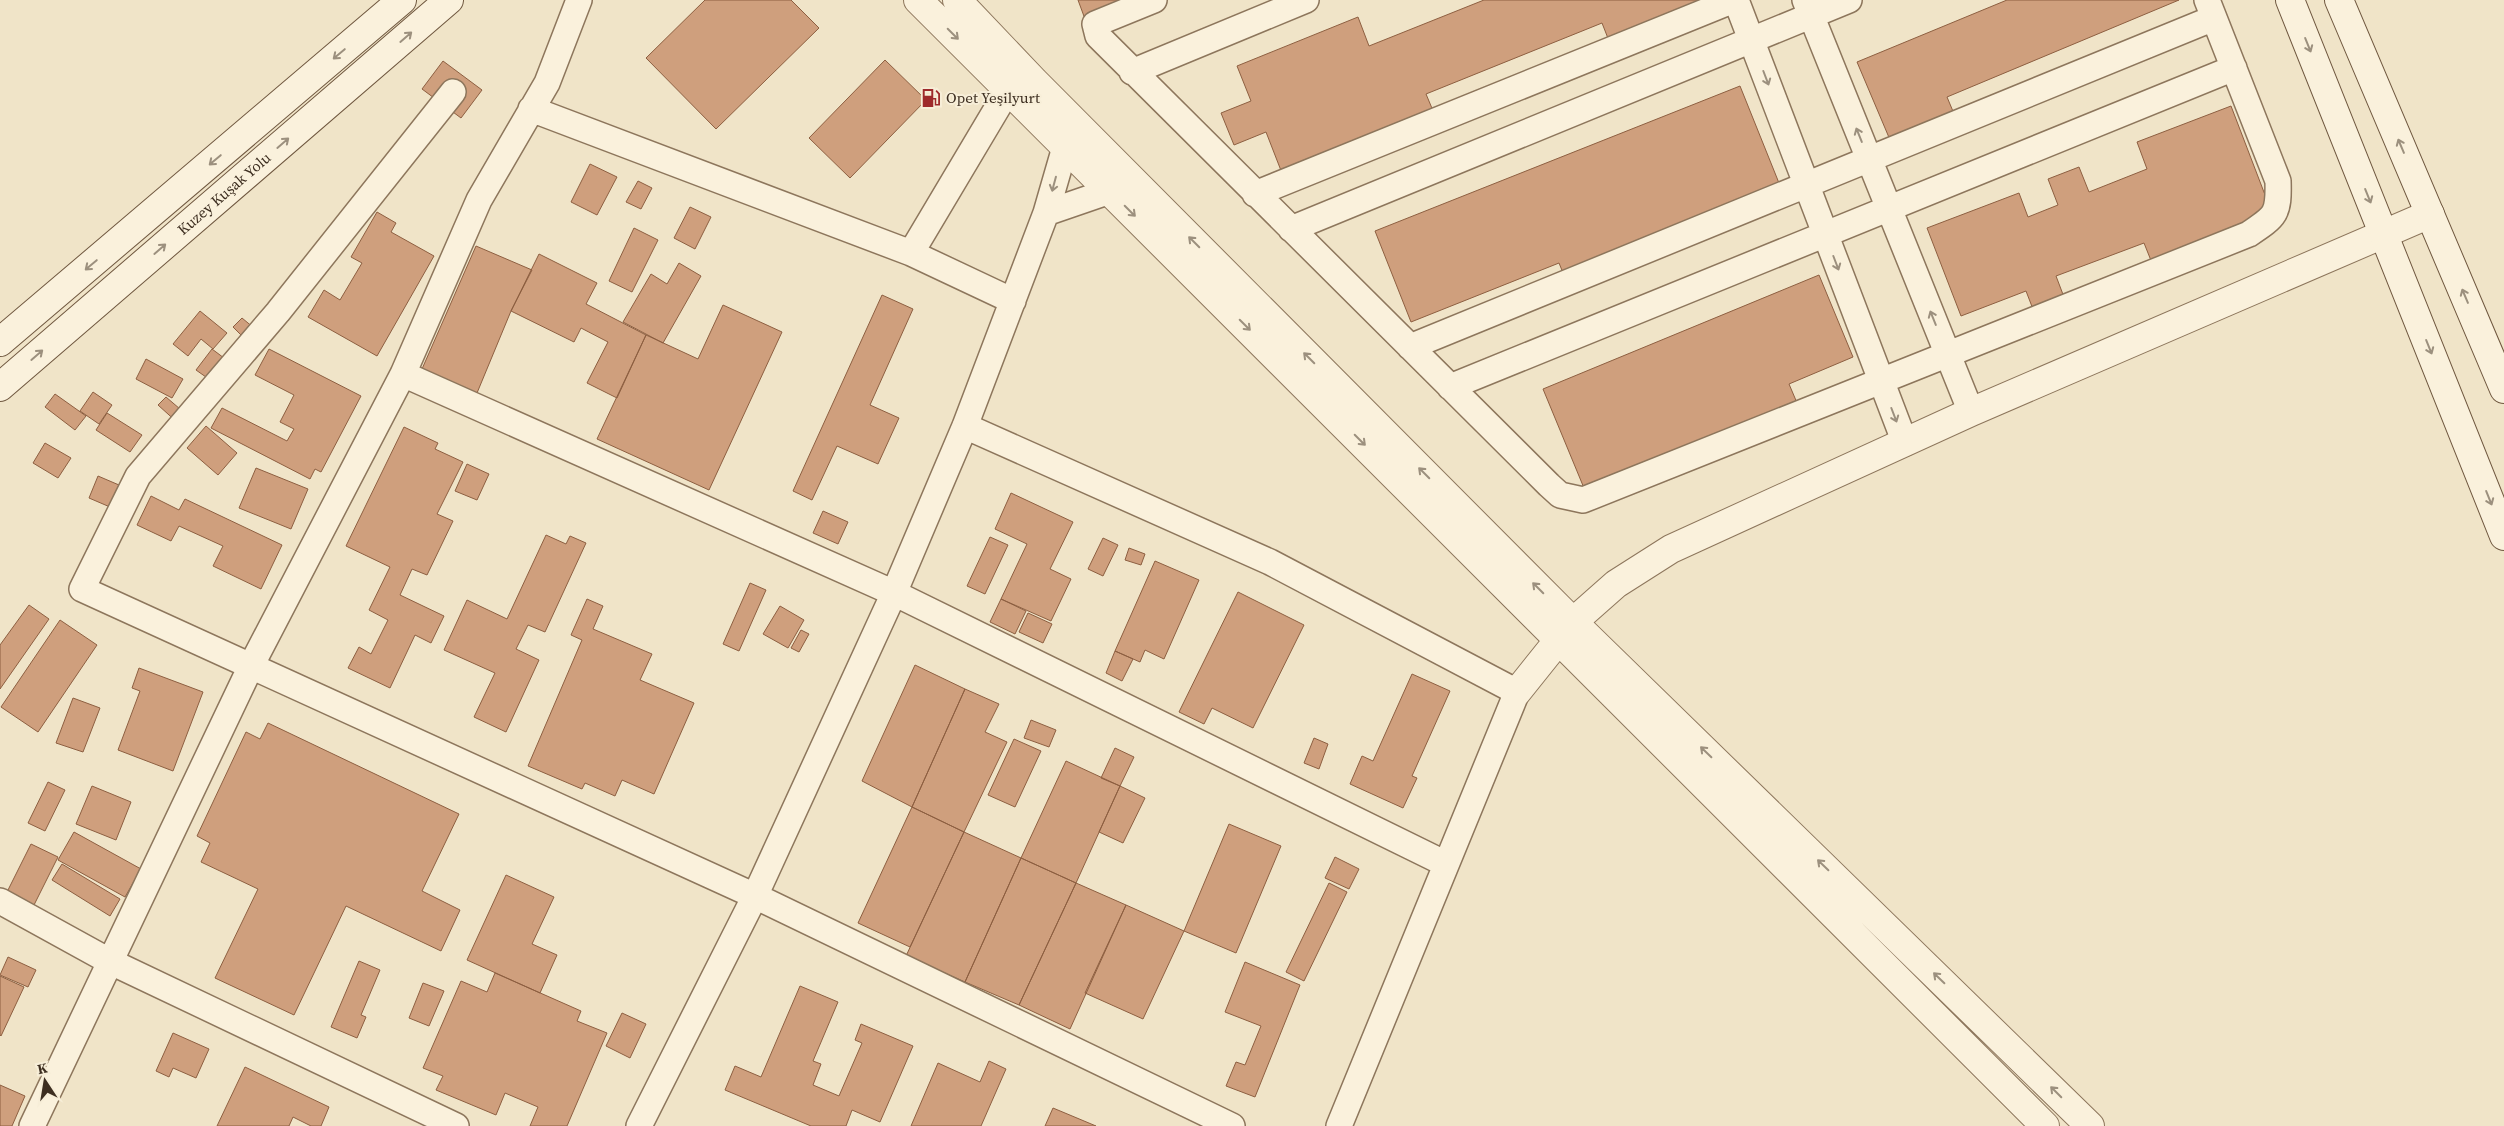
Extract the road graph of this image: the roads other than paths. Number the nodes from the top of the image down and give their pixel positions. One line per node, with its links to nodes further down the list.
1 (402, 0): 33 (street, one-way to 33)
2 (449, 0): 38 (street, Kuzey Kuşak Yolu, one-way to 2)
3 (579, 0): 19 (street)
4 (918, 0): 17 (street, one-way to 17)
5 (957, 0): 20 (street)
6 (1154, 0): 16 (street)
7 (1306, 0): 16 (street)
8 (1735, 0): 14 (street); 24 (street)
9 (1849, 0): 12 (street)
10 (2290, 0): 30 (street, one-way to 30)
11 (2339, 0): 27 (street, one-way to 11)
12 (1808, 8): 14 (street); 21 (street, one-way to 12)
13 (2210, 9): 15 (street); 21 (street)
14 (1752, 40): 23 (street, one-way to 23); 28 (street)
15 (2234, 68): 25 (street); 35 (street)
16 (1132, 72): 24 (street)
17 (1008, 90): 20 (street); 31 (street)
18 (453, 92): 47 (street)
19 (531, 109): 31 (street); 36 (street)
20 (1069, 133): 22 (street); 26 (street, one-way to 26)
21 (1869, 160): 23 (street); 25 (street)
22 (1117, 182): 26 (street); 46 (street)
23 (1807, 185): 29 (street); 34 (street)
24 (1255, 194): 28 (street)
25 (1889, 208): 29 (street); 35 (street, one-way to 25)
26 (1046, 213): 32 (street)
27 (2430, 214): 30 (street); 40 (street, one-way to 27)
28 (1291, 230): 34 (street)
29 (1825, 234): 37 (street, one-way to 37); 39 (street)
30 (2384, 236): 41 (street); 44 (street, one-way to 44)
31 (911, 253): 32 (street)
32 (1013, 302): 42 (street)
33 (0, 342)
34 (1410, 347): 39 (street)
35 (1948, 355): 37 (street); 41 (street)
36 (403, 374): 45 (street); 47 (street)
37 (1881, 381): 39 (street); 43 (street, one-way to 43)
38 (0, 387)
39 (1450, 387)
40 (2504, 389)
41 (1971, 412): 43 (street)
42 (965, 426): 45 (street); 48 (street)
43 (1904, 442): 46 (street)
44 (2504, 536)
45 (894, 593): 49 (street); 50 (street)
46 (1566, 631): 48 (street); 58 (street); 59 (street, one-way to 46)
47 (251, 666): 50 (street); 52 (street)
48 (1517, 692): 49 (street)
49 (1446, 864): 57 (street)
50 (755, 896): 55 (street); 56 (street)
51 (0, 901): 52 (street)
52 (110, 961): 53 (street); 54 (street)
53 (32, 1126)
54 (456, 1126)
55 (639, 1126)
56 (1232, 1126)
57 (1339, 1126)
58 (2045, 1126)
59 (2090, 1126)

